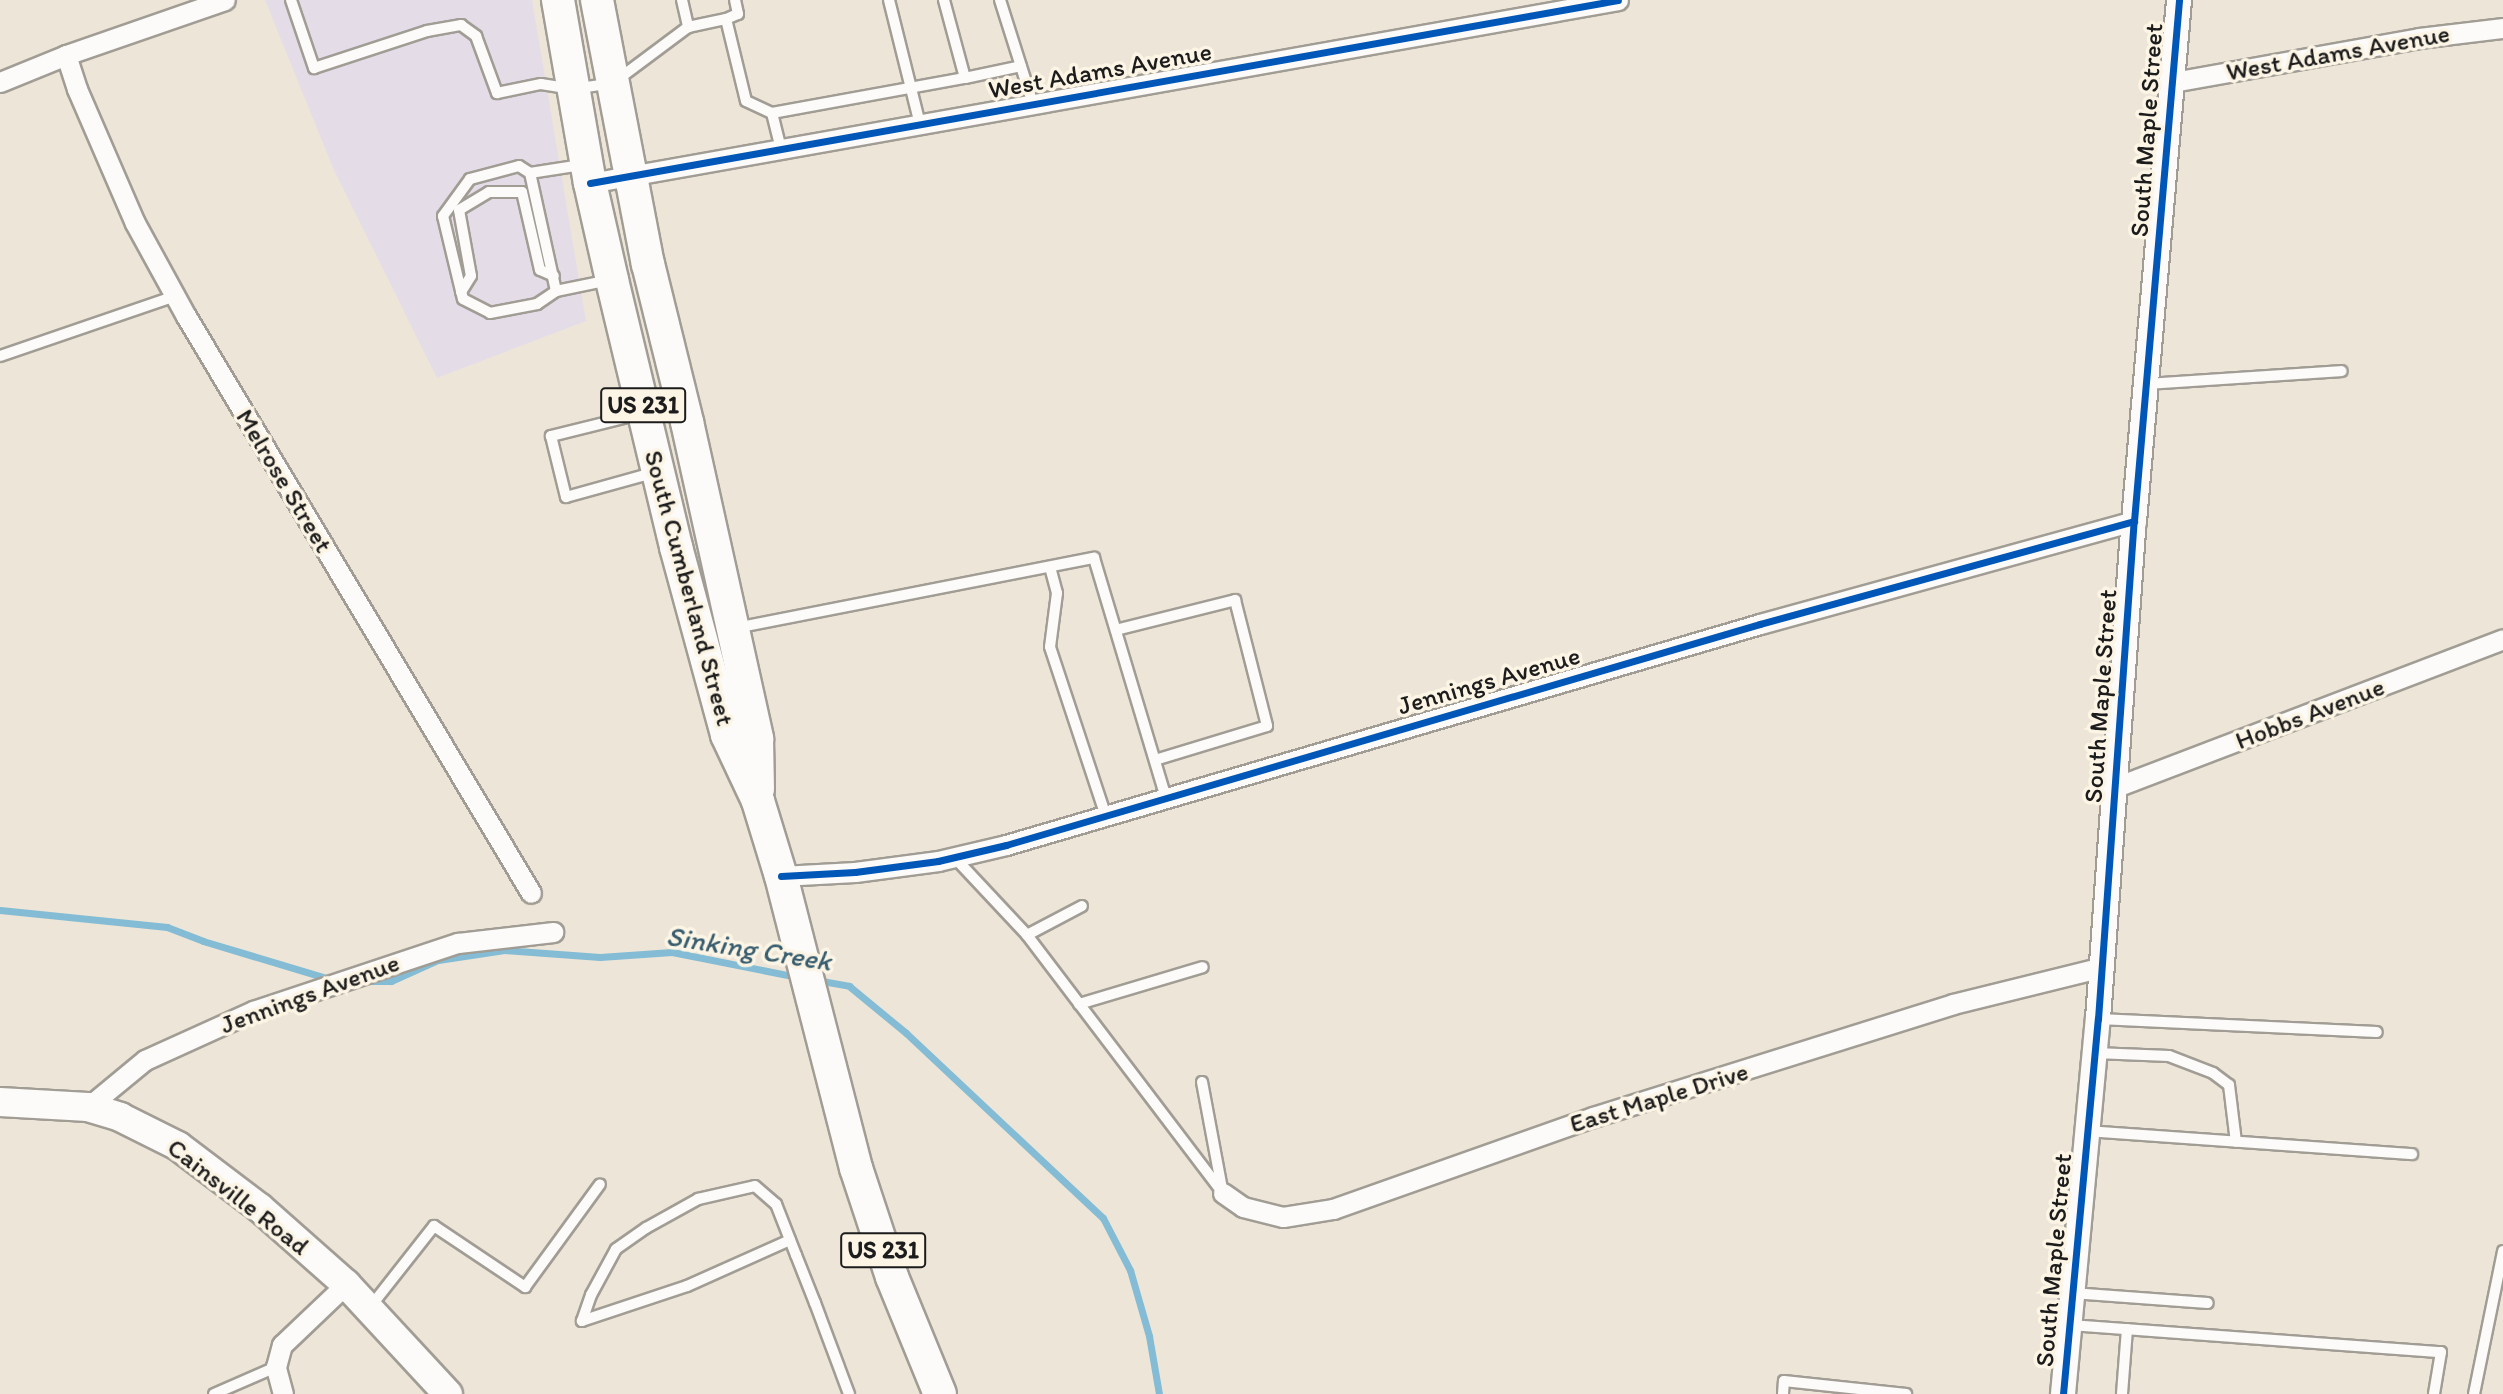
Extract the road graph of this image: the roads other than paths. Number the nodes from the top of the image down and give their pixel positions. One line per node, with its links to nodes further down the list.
1 (225, 0): 15 (street)
2 (291, 0): 22 (lane)
3 (558, 0): 22 (main road, South Cumberland Street / US 231)
4 (597, 0): 20 (main road, South Cumberland Street / US 231)
5 (682, 0): 13 (lane)
6 (735, 0): 12 (lane)
7 (889, 0): 21 (lane)
8 (944, 0): 17 (lane)
9 (1000, 0): 16 (lane)
10 (1618, 0): 23 (street, West Adams Avenue)
11 (2179, 0): 19 (street, South Maple Street)
12 (726, 19): 13 (lane); 24 (lane)
13 (688, 27): 20 (lane)
14 (2503, 28): 19 (street, West Adams Avenue)
15 (66, 55): 18 (street); 34 (street, Melrose Street)
16 (1021, 66): 17 (lane); 23 (lane)
17 (965, 78): 21 (lane)
18 (0, 82)
19 (2173, 82): 37 (street, South Maple Street)
20 (613, 83): 22 (lane); 29 (main road, South Cumberland Street / US 231)
21 (912, 88): 24 (lane); 25 (lane)
22 (573, 89): 28 (main road, South Cumberland Street / US 231)
23 (1033, 104): 25 (street, West Adams Avenue)
24 (772, 113): 26 (lane)
25 (920, 124): 26 (street, West Adams Avenue)
26 (781, 149): 29 (street, West Adams Avenue)
27 (530, 173): 28 (lane); 30 (lane); 33 (lane)
28 (589, 174): 29 (street, West Adams Avenue); 31 (main road, South Cumberland Street / US 231)
29 (631, 175): 42 (main road, South Cumberland Street / US 231)
30 (554, 276): 32 (lane); 33 (lane)
31 (612, 280): 32 (lane); 38 (main road, South Cumberland Street / US 231)
32 (556, 291): 33 (lane)
33 (461, 292)
34 (175, 296): 35 (lane); 52 (street, Melrose Street)
35 (0, 356)
36 (2342, 371): 37 (lane)
37 (2148, 384): 40 (street, South Maple Street)
38 (644, 413): 39 (main road, South Cumberland Street / US 231); 39 (lane)
39 (658, 472): 48 (main road, South Cumberland Street / US 231)
40 (2134, 521): 46 (street, South Maple Street); 47 (street, Jennings Avenue)
41 (1050, 568): 42 (lane); 43 (lane); 49 (lane)
42 (732, 629): 48 (main road, South Cumberland Street / US 231)
43 (1116, 630): 45 (lane); 45 (lane)
44 (2503, 639): 46 (street, Hobbs Avenue)
45 (1155, 760): 47 (lane)
46 (2116, 788): 57 (street, South Maple Street)
47 (1166, 798): 49 (street, Jennings Avenue)
48 (758, 801): 51 (main road, South Cumberland Street / US 231)
49 (1106, 816): 50 (street, Jennings Avenue)
50 (954, 858): 51 (street, Jennings Avenue); 55 (lane)
51 (782, 876): 83 (main road, South Cumberland Street / US 231)
52 (531, 893)
53 (1082, 906): 55 (lane)
54 (553, 933): 64 (street, Jennings Avenue)
55 (1027, 935): 58 (lane)
56 (1203, 967): 58 (lane)
57 (2102, 967): 59 (street, South Maple Street); 69 (street, East Maple Drive)
58 (1079, 1004): 69 (lane)
59 (2098, 1019): 60 (lane); 61 (street, South Maple Street)
60 (2377, 1032)
61 (2095, 1053): 65 (street, South Maple Street); 66 (lane)
62 (1202, 1082): 69 (lane)
63 (0, 1102): 64 (main road, Cainsville Road)
64 (89, 1107): 72 (main road, Cainsville Road)
65 (2087, 1131): 66 (lane); 73 (street, South Maple Street)
66 (2236, 1142): 67 (lane)
67 (2412, 1154)
68 (600, 1184): 75 (lane)
69 (1223, 1193)
70 (790, 1240): 70 (lane); 82 (lane)
71 (2503, 1251): 89 (lane)
72 (346, 1284): 75 (main road, Cainsville Road); 78 (street)
73 (2072, 1293): 74 (lane); 76 (street, South Maple Street)
74 (2207, 1303)
75 (369, 1309): 81 (main road, Cainsville Road)
76 (2069, 1325): 77 (lane); 86 (street, South Maple Street)
77 (2127, 1329): 87 (lane); 88 (lane)
78 (276, 1367): 79 (lane); 80 (street)
79 (214, 1394)
80 (283, 1394)
81 (448, 1394)
82 (849, 1394)
83 (940, 1394)
84 (1783, 1394): 85 (lane)
85 (1906, 1394)
86 (2063, 1394)
87 (2122, 1394)
88 (2434, 1394)
89 (2474, 1394)

